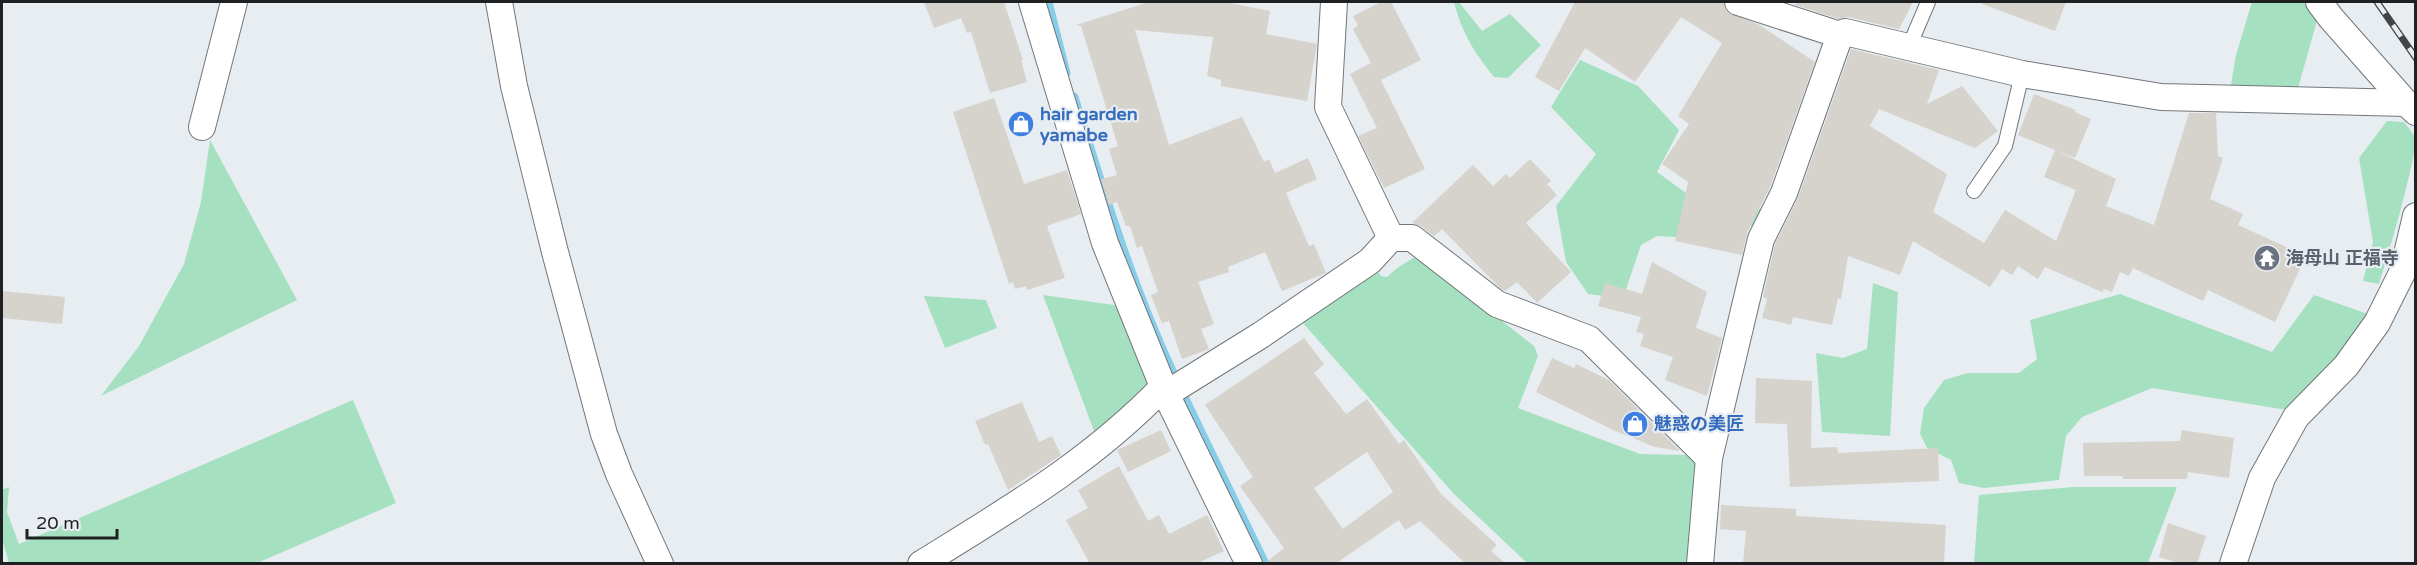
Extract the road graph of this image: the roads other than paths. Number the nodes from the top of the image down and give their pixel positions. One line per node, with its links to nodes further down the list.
1 (234, 2): 12 (street)
2 (499, 2): 18 (street)
3 (1032, 2): 16 (street)
4 (1334, 2): 15 (street)
5 (1738, 2): 8 (street)
6 (1928, 2): 9 (lane)
7 (2319, 2): 11 (street)
8 (1840, 35): 9 (street); 17 (street)
9 (1908, 49): 10 (street)
10 (2022, 74): 11 (street); 13 (lane)
11 (2411, 108)
12 (202, 127)
13 (1974, 191)
14 (2415, 216): 22 (street)
15 (1391, 238): 16 (street); 17 (street)
16 (1171, 389): 19 (street); 20 (street)
17 (1709, 458): 21 (street)
18 (660, 564)
19 (921, 564)
20 (1249, 564)
21 (1700, 564)
22 (2233, 564)

